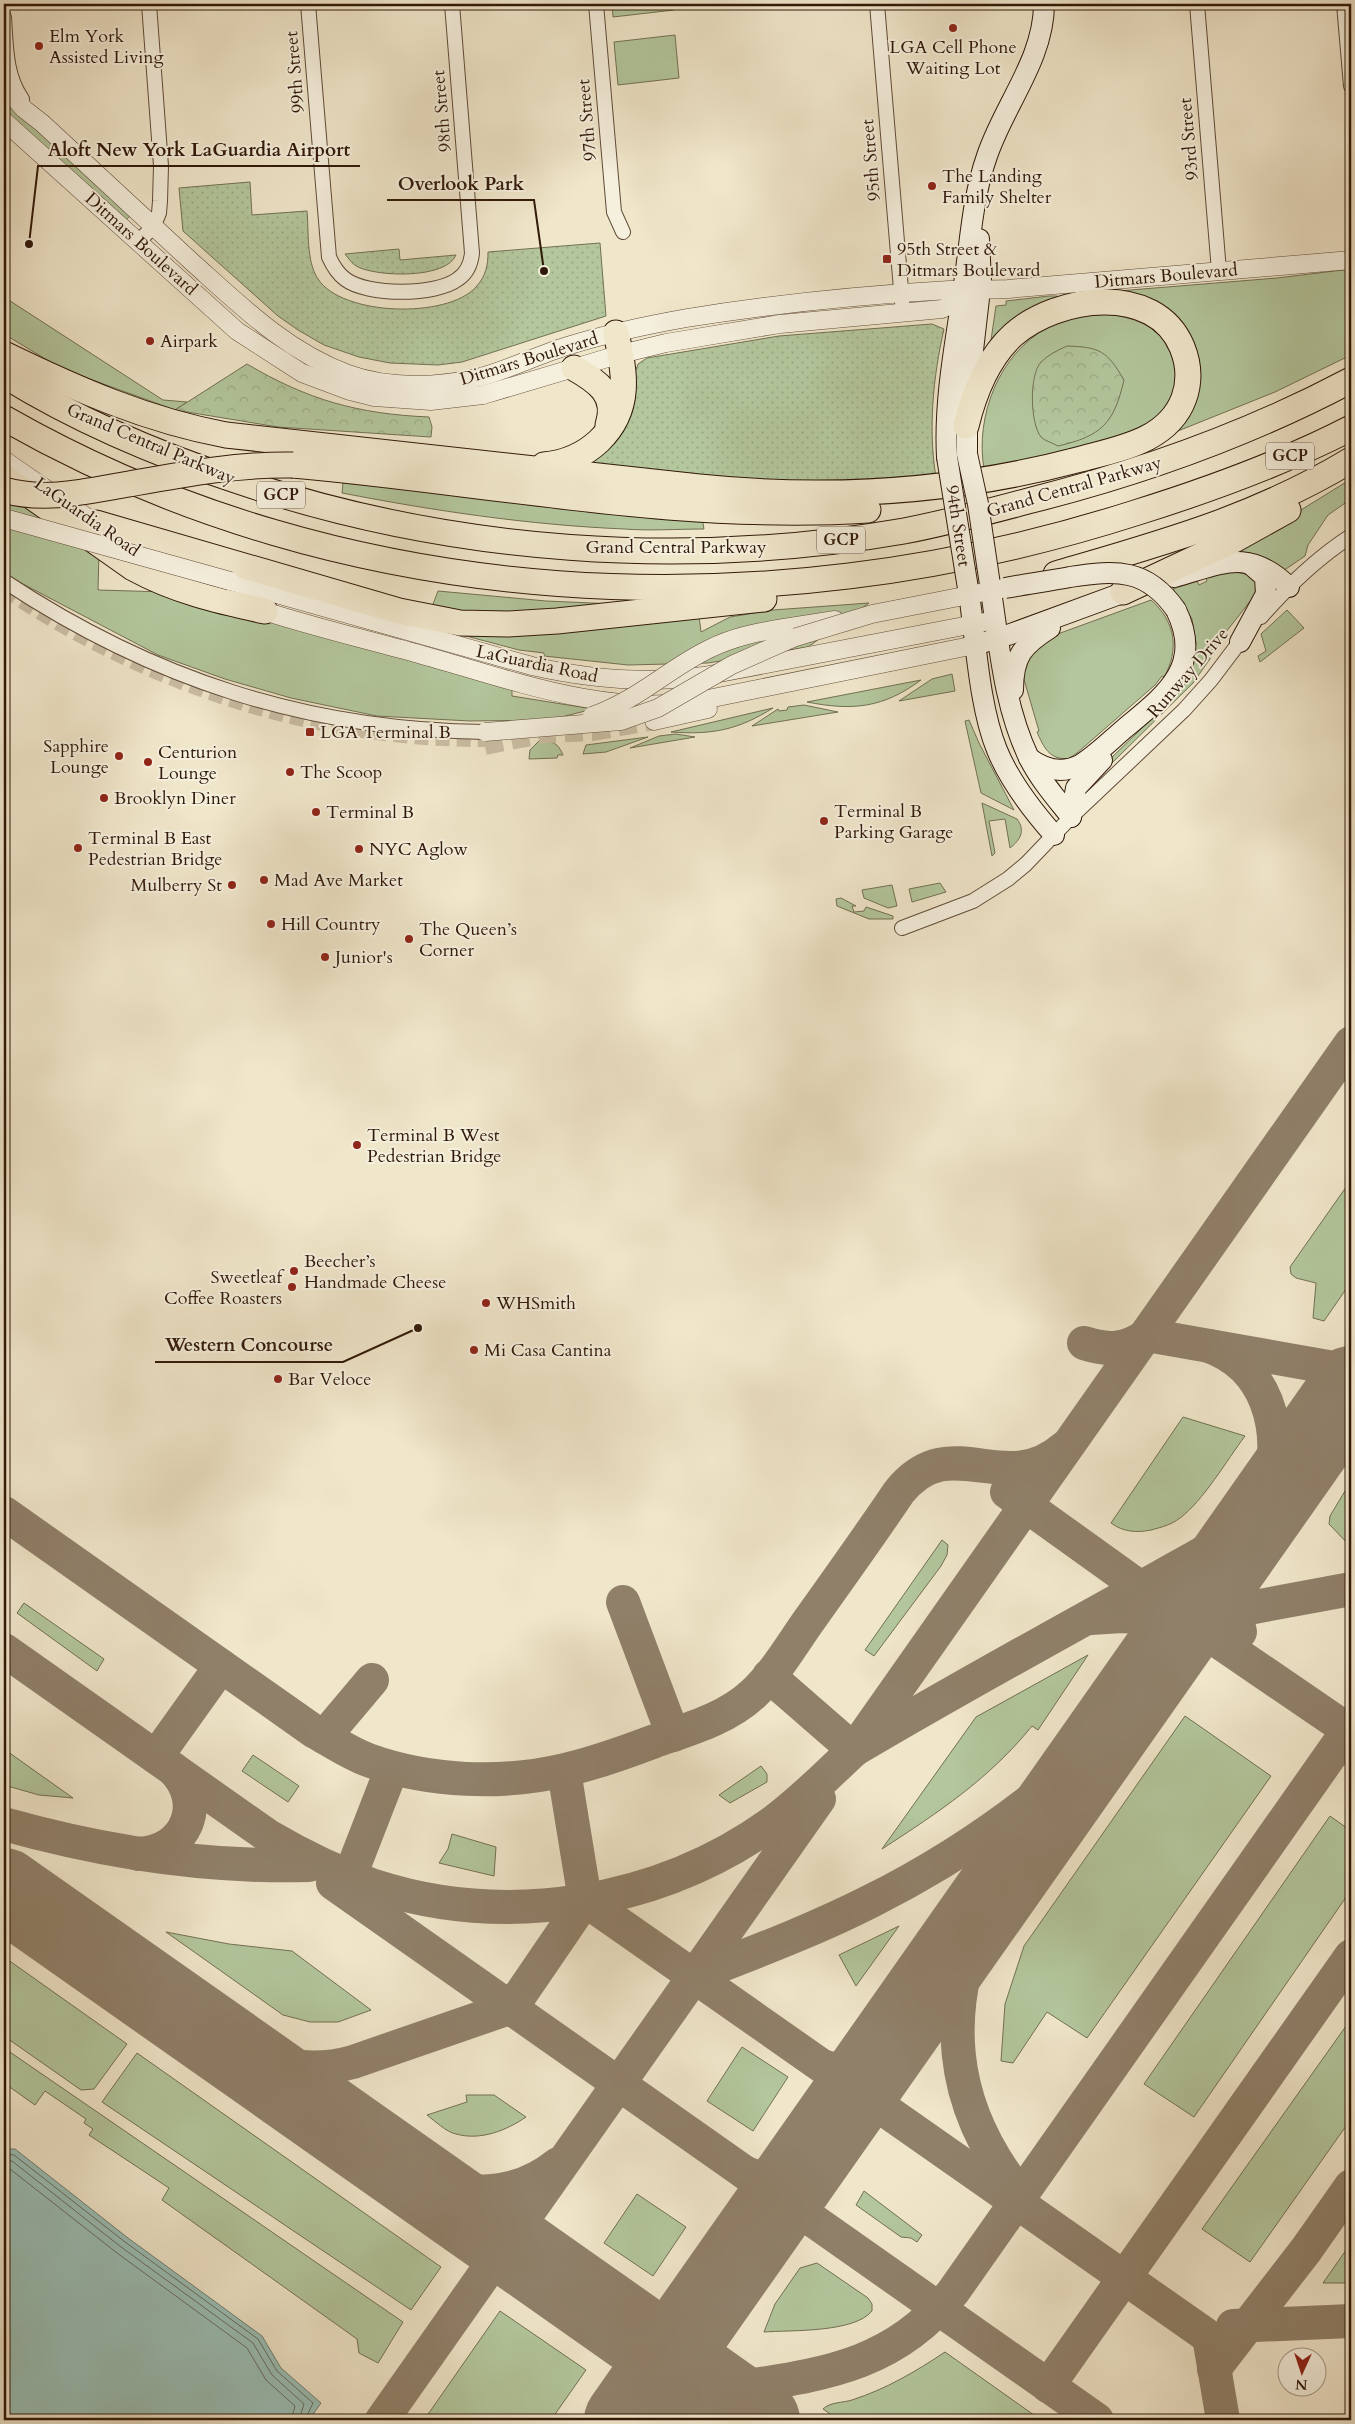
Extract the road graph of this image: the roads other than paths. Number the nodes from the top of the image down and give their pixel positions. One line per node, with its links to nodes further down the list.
1 (149, 4): 14 (street)
2 (308, 4): 17 (street, 99th Street)
3 (452, 4): 17 (street, 98th Street)
4 (596, 4): 15 (street, 97th Street)
5 (877, 4): 21 (street, 95th Street)
6 (1044, 4): 20 (main road, 94th Street)
7 (1197, 4): 19 (street, 93rd Street)
8 (1344, 4): 11 (street)
9 (4, 17): 13 (street)
10 (4, 86): 13 (street, Ditmars Boulevard)
11 (1351, 86)
12 (4, 122): 16 (street, Ditmars Boulevard)
13 (42, 123): 14 (street, Ditmars Boulevard)
14 (153, 227): 16 (street); 23 (street, Ditmars Boulevard)
15 (623, 232)
16 (138, 242): 25 (street, Ditmars Boulevard)
17 (329, 257)
18 (1351, 260): 19 (street, Ditmars Boulevard)
19 (1219, 271): 20 (street, Ditmars Boulevard)
20 (968, 293): 21 (street, Ditmars Boulevard); 22 (street, Ditmars Boulevard); 29 (main road, 94th Street); 51 (main road, 94th Street, bridge)
21 (902, 294): 22 (street, 95th Street); 23 (street, Ditmars Boulevard)
22 (903, 313): 23 (street, Ditmars Boulevard)
23 (619, 343): 25 (street, Ditmars Boulevard); 31 (highway)
24 (4, 354): 32 (highway)
25 (574, 368): 31 (highway)
26 (4, 375): 37 (highway, Grand Central Parkway / GCP)
27 (1351, 380): 37 (highway, Grand Central Parkway / GCP)
28 (4, 418): 42 (highway, Grand Central Parkway / GCP)
29 (966, 426): 32 (highway); 47 (main road, 94th Street, bridge)
30 (1351, 428): 42 (highway, Grand Central Parkway / GCP)
31 (601, 439): 32 (highway)
32 (449, 458)
33 (4, 460): 40 (street, LaGuardia Road)
34 (1351, 460): 47 (highway, bridge)
35 (1351, 470): 46 (highway)
36 (4, 477): 48 (highway)
37 (1096, 484): 38 (highway, bridge)
38 (4, 490)
39 (4, 518): 51 (street, LaGuardia Road, bridge)
40 (96, 523): 42 (highway); 48 (street, LaGuardia Road)
41 (1351, 536): 45 (street, Runway Drive)
42 (1021, 546)
43 (1240, 562): 45 (main road); 46 (main road); 53 (main road)
44 (4, 581): 60 (street)
45 (1289, 587): 53 (street, Runway Drive)
46 (1122, 592): 49 (main road)
47 (999, 593): 50 (street, bridge); 52 (main road, 94th Street); 56 (main road, bridge)
48 (265, 611): 55 (street, LaGuardia Road)
49 (1076, 611): 52 (main road); 59 (main road)
50 (872, 614): 57 (street, bridge); 60 (street, bridge)
51 (973, 624): 52 (street, LaGuardia Road); 54 (main road, 94th Street)
52 (997, 629): 54 (main road); 59 (main road, 94th Street)
53 (1240, 642): 62 (street, Runway Drive)
54 (975, 645): 55 (street, LaGuardia Road); 63 (main road, 94th Street)
55 (771, 685): 58 (street)
56 (1141, 715): 61 (main road); 62 (main road)
57 (592, 716)
58 (654, 721)
59 (1017, 727): 61 (main road, 94th Street)
60 (486, 732)
61 (1029, 758): 62 (main road, 94th Street)
62 (1072, 817): 63 (street, Runway Drive)
63 (1054, 835): 64 (street, Runway Drive)
64 (902, 928)

